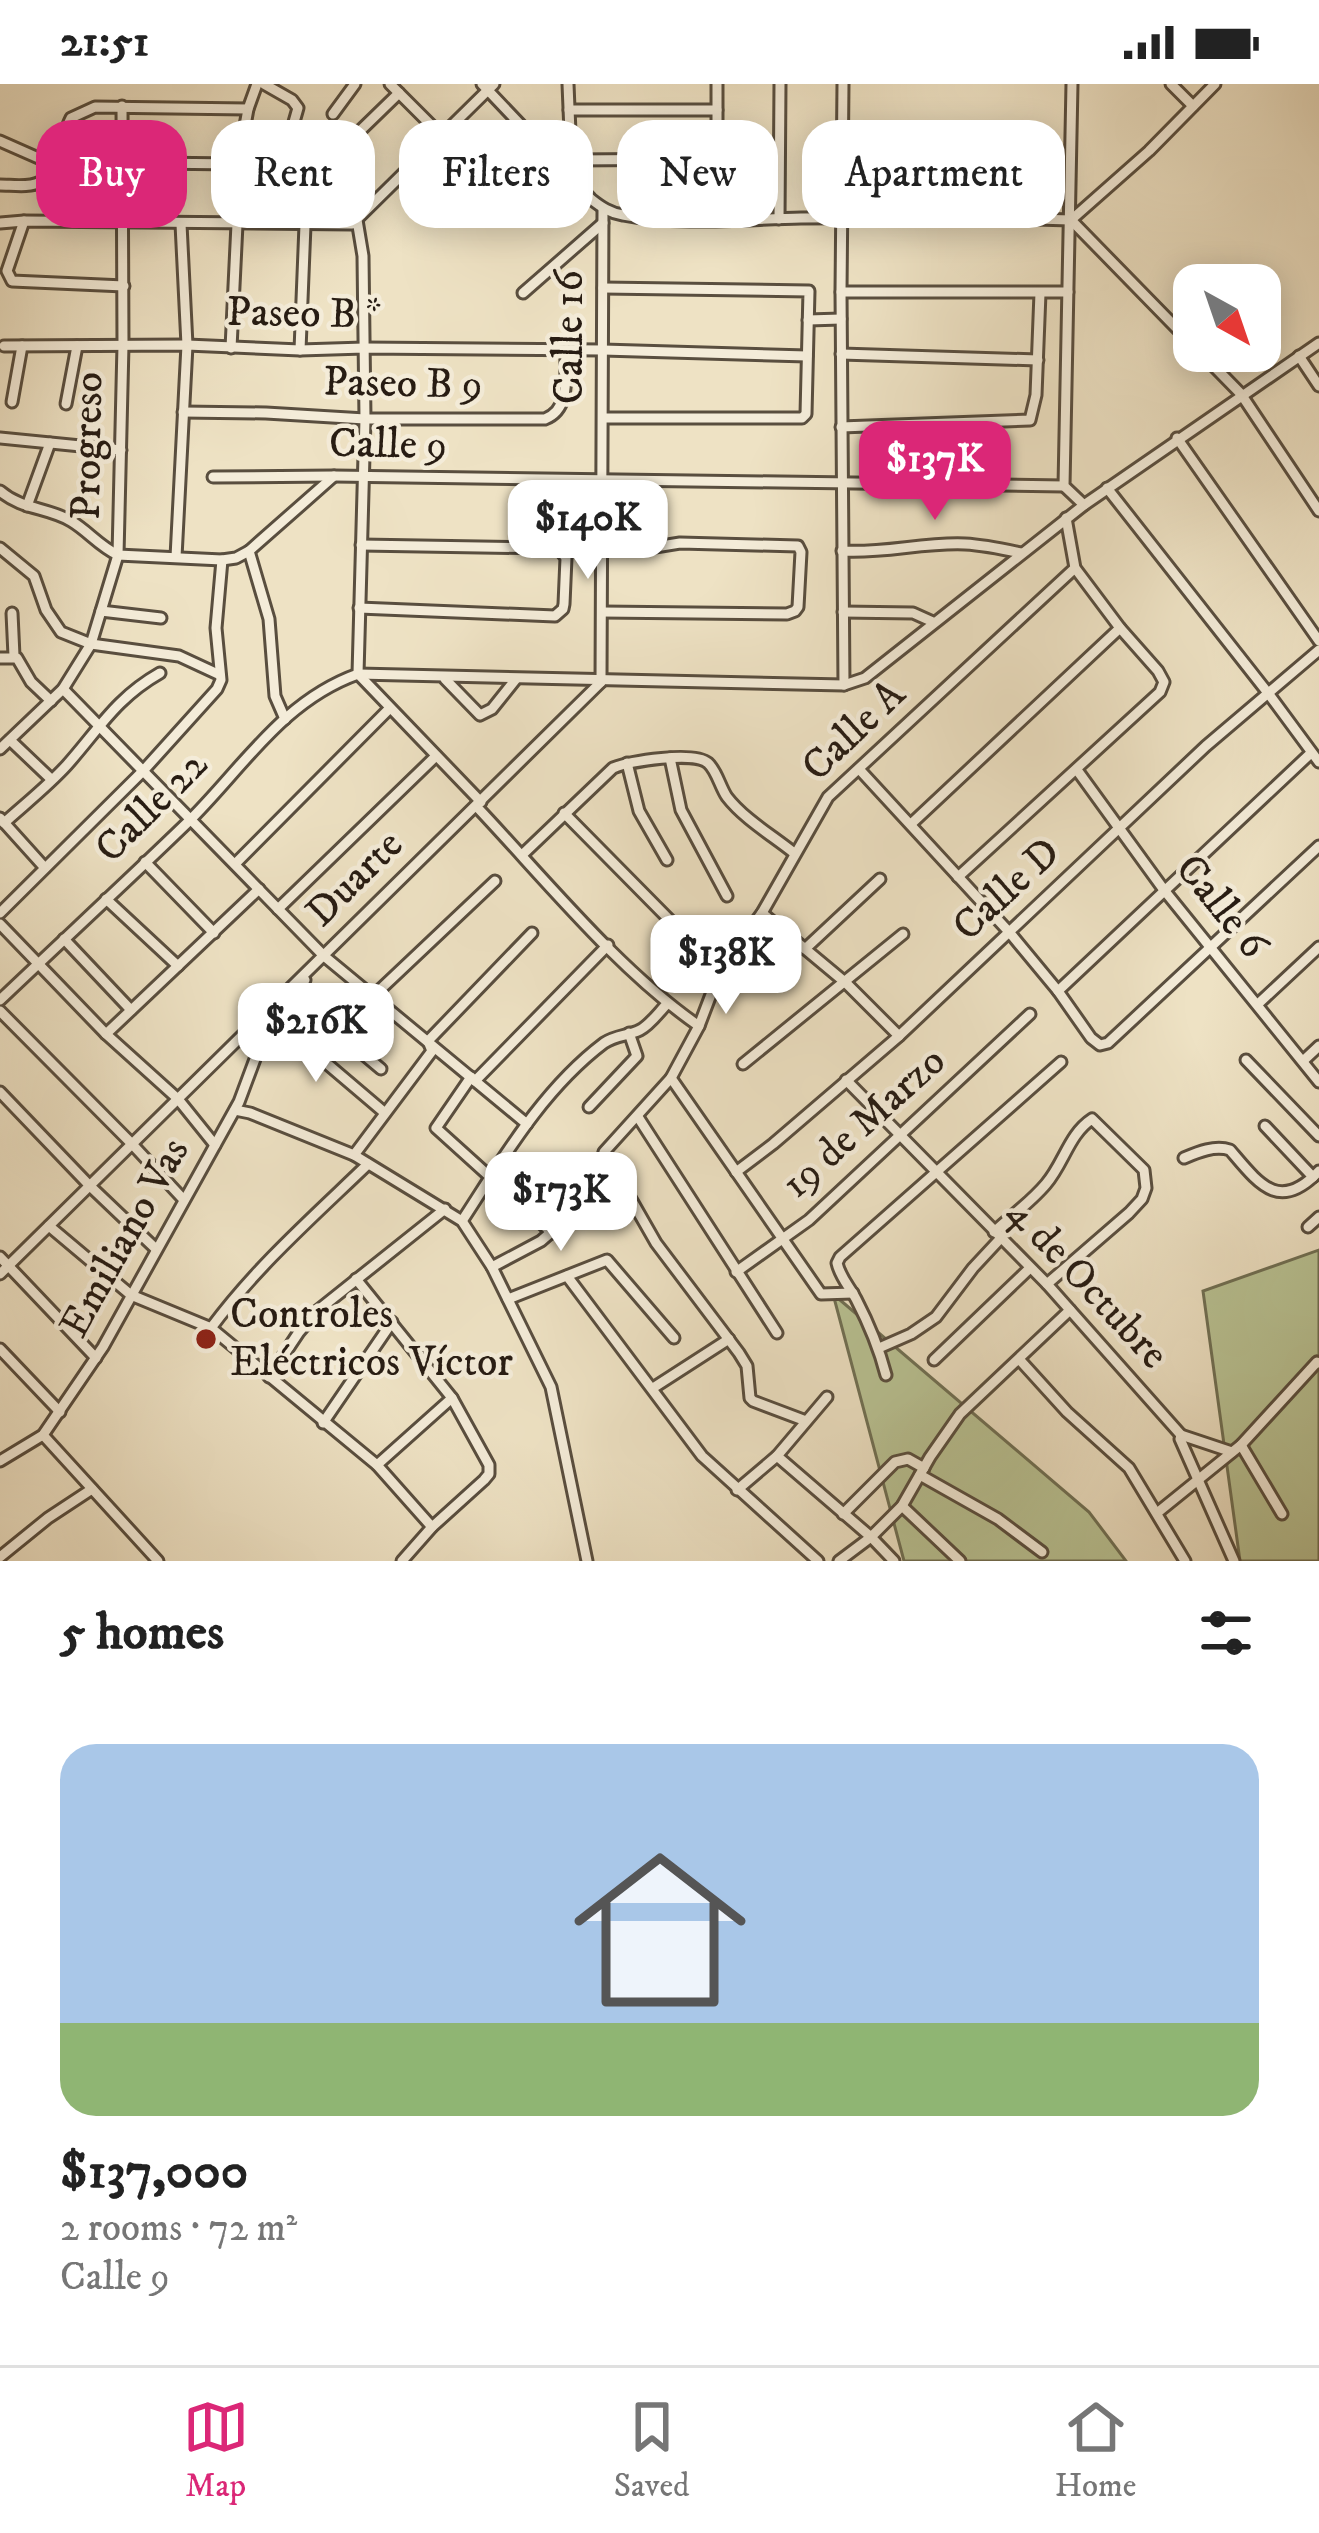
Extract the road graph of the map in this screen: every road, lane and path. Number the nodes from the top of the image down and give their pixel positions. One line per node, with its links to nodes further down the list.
1 (261, 84): 14 (street); 21 (street)
2 (356, 84): 17 (street)
3 (568, 84): 15 (street)
4 (717, 84): 16 (street)
5 (780, 84): 38 (street)
6 (843, 84): 28 (street)
7 (1072, 84): 41 (street)
8 (1171, 84): 13 (street)
9 (1215, 84): 13 (street)
10 (488, 86): 24 (street); 25 (street)
11 (394, 88): 22 (street); 23 (street)
12 (122, 106): 14 (street); 18 (street); 19 (street, Progreso)
13 (1193, 106): 41 (street)
14 (248, 109): 20 (street)
15 (569, 110): 16 (street); 26 (street)
16 (717, 110): 27 (street)
17 (333, 113)
18 (70, 120)
19 (122, 120)
20 (246, 120)
21 (295, 120)
22 (366, 120)
23 (426, 120)
24 (457, 120)
25 (518, 120)
26 (570, 120)
27 (717, 120)
28 (842, 120)
29 (0, 141): 30 (street)
30 (36, 157)
31 (399, 178): 35 (street)
32 (36, 183): 33 (street)
33 (0, 185)
34 (593, 200): 36 (street)
35 (375, 202)
36 (603, 209): 37 (street); 45 (street, Calle 16)
37 (617, 213)
38 (779, 218): 39 (street)
39 (802, 218)
40 (1065, 220): 41 (street)
41 (1072, 220): 56 (street); 60 (street)
42 (24, 221): 43 (street); 44 (street); 52 (street)
43 (36, 221)
44 (0, 223)
45 (603, 224): 53 (street, Calle 16); 57 (street)
46 (124, 228): 52 (street, Progreso)
47 (181, 228): 63 (street)
48 (237, 228): 67 (street)
49 (305, 228): 69 (street)
50 (358, 228): 68 (street)
51 (840, 228): 54 (street)
52 (124, 286): 62 (street, Progreso)
53 (603, 288): 58 (street); 70 (street, Calle 16)
54 (841, 292): 55 (street); 59 (street)
55 (1040, 292): 56 (street); 75 (street)
56 (1067, 292): 80 (street)
57 (523, 293)
58 (808, 320): 59 (street); 73 (street)
59 (841, 320): 72 (street)
60 (1173, 323)
61 (1319, 343): 74 (street)
62 (123, 345): 63 (street, Paseo B *); 66 (street, Paseo B *); 90 (street, Progreso)
63 (187, 345): 67 (street, Paseo B *); 83 (street)
64 (4, 346): 65 (street, Paseo B *)
65 (22, 346): 66 (street, Paseo B *); 81 (street)
66 (77, 346): 82 (street)
67 (231, 348): 69 (street, Paseo B *)
68 (364, 348): 69 (street, Paseo B *); 71 (street, Paseo B *); 85 (street)
69 (299, 350)
70 (603, 350): 71 (street, Paseo B *); 73 (street, Paseo B *); 84 (street, Calle 16)
71 (566, 351): 85 (street, Paseo B 9)
72 (841, 354): 75 (street); 86 (street)
73 (807, 356): 84 (street)
74 (1299, 356): 77 (street); 79 (street)
75 (1038, 360): 78 (street)
76 (1220, 372): 79 (street)
77 (1319, 386)
78 (1036, 394): 80 (street); 86 (street)
79 (1241, 394): 88 (street); 101 (street)
80 (1066, 395): 96 (street)
81 (12, 402)
82 (66, 404)
83 (183, 412): 85 (street, Paseo B 9); 110 (street)
84 (602, 418): 94 (street, Calle 16)
85 (365, 419): 93 (street)
86 (841, 427): 95 (street)
87 (0, 437): 89 (street)
88 (1177, 438): 97 (street); 121 (street)
89 (50, 443): 90 (street); 100 (street)
90 (121, 450): 109 (street, Progreso)
91 (334, 476): 92 (street, Calle 9); 93 (street, Calle 9); 106 (street)
92 (214, 477)
93 (362, 478): 94 (street, Calle 9); 103 (street)
94 (602, 482): 95 (street, Calle 9); 115 (street, Calle 16)
95 (841, 485): 96 (street, Calle 9); 107 (street)
96 (1064, 486): 99 (street)
97 (1107, 488): 99 (street); 134 (street)
98 (0, 491): 100 (street)
99 (1084, 505): 102 (street)
100 (27, 506): 109 (street)
101 (1319, 511)
102 (1066, 518): 108 (street); 112 (street)
103 (361, 545): 113 (street); 113 (street)
104 (0, 548): 122 (street)
105 (649, 548): 115 (street)
106 (250, 550): 111 (street); 137 (street)
107 (842, 551): 108 (street); 117 (street)
108 (1021, 554): 119 (street)
109 (118, 555): 110 (street); 114 (street, Progreso)
110 (176, 557): 111 (street)
111 (221, 560): 128 (street)
112 (1075, 568): 120 (street); 145 (street, Calle A)
113 (359, 608): 127 (street)
114 (101, 610): 118 (street); 122 (street, Progreso)
115 (602, 612): 131 (street, Calle 16)
116 (12, 613): 124 (street)
117 (843, 613): 119 (street); 132 (street)
118 (161, 618)
119 (933, 622): 132 (street)
120 (1120, 628): 146 (street); 153 (street)
121 (1319, 640)
122 (91, 644): 128 (street); 133 (street, Progreso)
123 (1319, 650): 134 (street, Calle D)
124 (14, 656): 125 (street); 135 (street)
125 (0, 658)
126 (160, 673): 138 (street)
127 (358, 674): 129 (street); 136 (street); 137 (street, Calle 22)
128 (220, 675): 147 (street)
129 (444, 677): 130 (street); 130 (street)
130 (516, 679): 131 (street)
131 (601, 682): 132 (street); 149 (street, Duarte)
132 (844, 685)
133 (63, 689): 135 (street, Progreso); 138 (street)
134 (1268, 693): 143 (street); 154 (street, Calle D)
135 (51, 701): 139 (street, Progreso)
136 (389, 709): 141 (street); 160 (street)
137 (285, 719): 151 (street, Calle 22)
138 (98, 725): 147 (street); 148 (street)
139 (10, 740): 140 (street, Progreso); 148 (street)
140 (0, 749)
141 (436, 756): 149 (street); 169 (street)
142 (670, 758): 144 (street); 157 (street); 167 (street)
143 (1315, 758): 166 (street)
144 (628, 763): 150 (street); 158 (street)
145 (859, 769): 153 (street); 157 (street, Calle A)
146 (1077, 770): 154 (street, Calle 6); 162 (street)
147 (143, 771): 151 (street); 161 (street)
148 (51, 779): 152 (street)
149 (478, 804): 156 (street); 182 (street, Duarte)
150 (564, 813): 156 (street); 185 (street)
151 (191, 819): 159 (street, Calle 22); 160 (street)
152 (2, 820): 161 (street)
153 (910, 824): 162 (street)
154 (1119, 831): 166 (street, Calle 6); 174 (street, Calle D)
155 (1319, 846): 179 (street)
156 (522, 854): 178 (street)
157 (794, 854): 171 (street, Calle A)
158 (667, 860)
159 (146, 862): 168 (street, Calle 22); 173 (street)
160 (235, 864): 165 (street)
161 (45, 868): 170 (street)
162 (958, 877): 174 (street)
163 (880, 880): 181 (street)
164 (495, 881): 188 (street)
165 (259, 890): 169 (street); 173 (street)
166 (1164, 890): 179 (street, Calle 6); 187 (street)
167 (727, 896)
168 (106, 899): 177 (street, Calle 22); 184 (street)
169 (278, 909): 182 (street)
170 (0, 913)
171 (762, 913): 181 (street); 185 (street, Calle A)
172 (0, 924): 183 (street)
173 (214, 932): 184 (street)
174 (1010, 933): 187 (street); 200 (street, Calle D)
175 (532, 934): 201 (street)
176 (903, 934): 186 (street)
177 (64, 939): 183 (street, Calle 22); 192 (street)
178 (608, 945): 190 (street); 210 (street)
179 (1209, 947): 187 (street); 191 (street, Calle 6)
180 (1319, 947): 191 (street)
181 (805, 949): 186 (street)
182 (320, 960): 188 (street); 195 (street, Emiliano Vas); 214 (street, Duarte)
183 (39, 963): 189 (street, Calle 22); 199 (street)
184 (178, 965): 192 (street)
185 (720, 971): 196 (street, Calle A)
186 (846, 983): 200 (street); 207 (street)
187 (1058, 991)
188 (374, 998): 197 (street); 201 (street)
189 (0, 1000)
190 (668, 1004): 196 (street); 198 (street)
191 (1258, 1004): 205 (street, Calle 6)
192 (131, 1010): 199 (street)
193 (0, 1011): 223 (street)
194 (1030, 1014): 221 (street, 19 de Marzo)
195 (278, 1022): 203 (street); 216 (street, Emiliano Vas)
196 (699, 1025): 209 (street, Calle A)
197 (337, 1032): 203 (street); 208 (street)
198 (629, 1033): 215 (street); 219 (street)
199 (106, 1034): 214 (street)
200 (899, 1036): 211 (street, Calle D)
201 (428, 1041): 210 (street); 217 (street)
202 (1319, 1046): 205 (street)
203 (313, 1053): 217 (street)
204 (1246, 1060): 222 (street)
205 (1303, 1061): 212 (street, Calle 6)
206 (1061, 1062): 229 (street)
207 (743, 1064)
208 (381, 1069)
209 (671, 1078): 218 (street, Calle A); 228 (street)
210 (473, 1079): 219 (street); 231 (street)
211 (846, 1080): 221 (street, 4 de Octubre); 228 (street, Calle D)
212 (1319, 1082)
213 (2, 1099): 232 (street)
214 (178, 1099): 223 (street, Duarte); 224 (street)
215 (589, 1108)
216 (235, 1110): 224 (street, Emiliano Vas); 225 (street)
217 (385, 1113): 225 (street)
218 (638, 1117): 247 (street); 259 (street, Calle A)
219 (527, 1124): 231 (street)
220 (1265, 1126): 230 (street)
221 (901, 1135): 229 (street, 4 de Octubre); 242 (street, 19 de Marzo)
222 (1319, 1136)
223 (132, 1144): 232 (street, Duarte); 234 (street)
224 (215, 1144): 234 (street, Emiliano Vas)
225 (354, 1155): 227 (street)
226 (1184, 1158): 230 (street)
227 (368, 1164): 235 (street); 256 (street)
228 (736, 1172): 242 (street)
229 (938, 1173): 241 (street, 4 de Octubre); 251 (street)
230 (1316, 1174)
231 (491, 1175): 237 (street); 240 (street)
232 (90, 1186): 238 (street, Duarte); 243 (street)
233 (596, 1193): 240 (street)
234 (184, 1201): 243 (street, Emiliano Vas)
235 (445, 1209): 237 (street); 249 (street)
236 (1319, 1217): 239 (street)
237 (462, 1221): 245 (street)
238 (49, 1226): 244 (street, Duarte); 252 (street)
239 (1308, 1227)
240 (552, 1232): 245 (street)
241 (997, 1235): 246 (street, 4 de Octubre); 250 (street); 260 (street)
242 (781, 1239): 247 (street, 19 de Marzo); 251 (street)
243 (156, 1249): 252 (street, Emiliano Vas)
244 (3, 1265): 262 (street)
245 (491, 1267): 253 (street)
246 (1030, 1268): 250 (street, 4 de Octubre); 264 (street)
247 (736, 1272): 257 (street)
248 (567, 1276): 253 (street); 258 (street); 268 (street)
249 (356, 1279): 255 (street); 267 (street)
250 (1047, 1284): 254 (street, 4 de Octubre)
251 (853, 1293): 260 (street)
252 (131, 1295): 256 (street); 262 (street, Emiliano Vas)
253 (508, 1299): 294 (street)
254 (1070, 1310): 263 (street); 275 (street, 4 de Octubre)
255 (392, 1322): 270 (street); 273 (street)
256 (211, 1328): 267 (street)
257 (777, 1334)
258 (674, 1338)
259 (729, 1339): 268 (street); 272 (street)
260 (879, 1348): 266 (street)
261 (0, 1349): 271 (street)
262 (96, 1358): 271 (street, Emiliano Vas)
263 (1018, 1359): 280 (street); 285 (street)
264 (934, 1360)
265 (1319, 1364): 276 (street)
266 (886, 1376)
267 (269, 1377): 273 (street)
268 (653, 1388): 283 (street)
269 (826, 1397): 272 (street)
270 (452, 1398): 279 (street); 288 (street)
271 (60, 1412): 274 (street, Emiliano Vas)
272 (806, 1421): 277 (street)
273 (323, 1423): 279 (street)
274 (43, 1435): 278 (street, Emiliano Vas); 282 (street)
275 (1181, 1435): 276 (street); 281 (street, 4 de Octubre)
276 (1236, 1449): 281 (street); 287 (street)
277 (777, 1456): 283 (street); 286 (street)
278 (0, 1461)
279 (377, 1465): 288 (street)
280 (922, 1472): 284 (street); 286 (street); 290 (street)
281 (1197, 1480): 285 (street); 300 (street, 4 de Octubre)
282 (92, 1490): 291 (street); 292 (street)
283 (737, 1490): 295 (street)
284 (902, 1506): 289 (street); 298 (street)
285 (1157, 1513): 299 (street)
286 (842, 1514): 289 (street)
287 (1282, 1514)
288 (432, 1527): 293 (street)
289 (871, 1537): 296 (street); 297 (street)
290 (1042, 1552)
291 (2, 1558)
292 (158, 1561)
293 (402, 1561)
294 (586, 1561)
295 (818, 1561)
296 (839, 1561)
297 (894, 1561)
298 (960, 1561)
299 (1185, 1561)
300 (1234, 1561)

